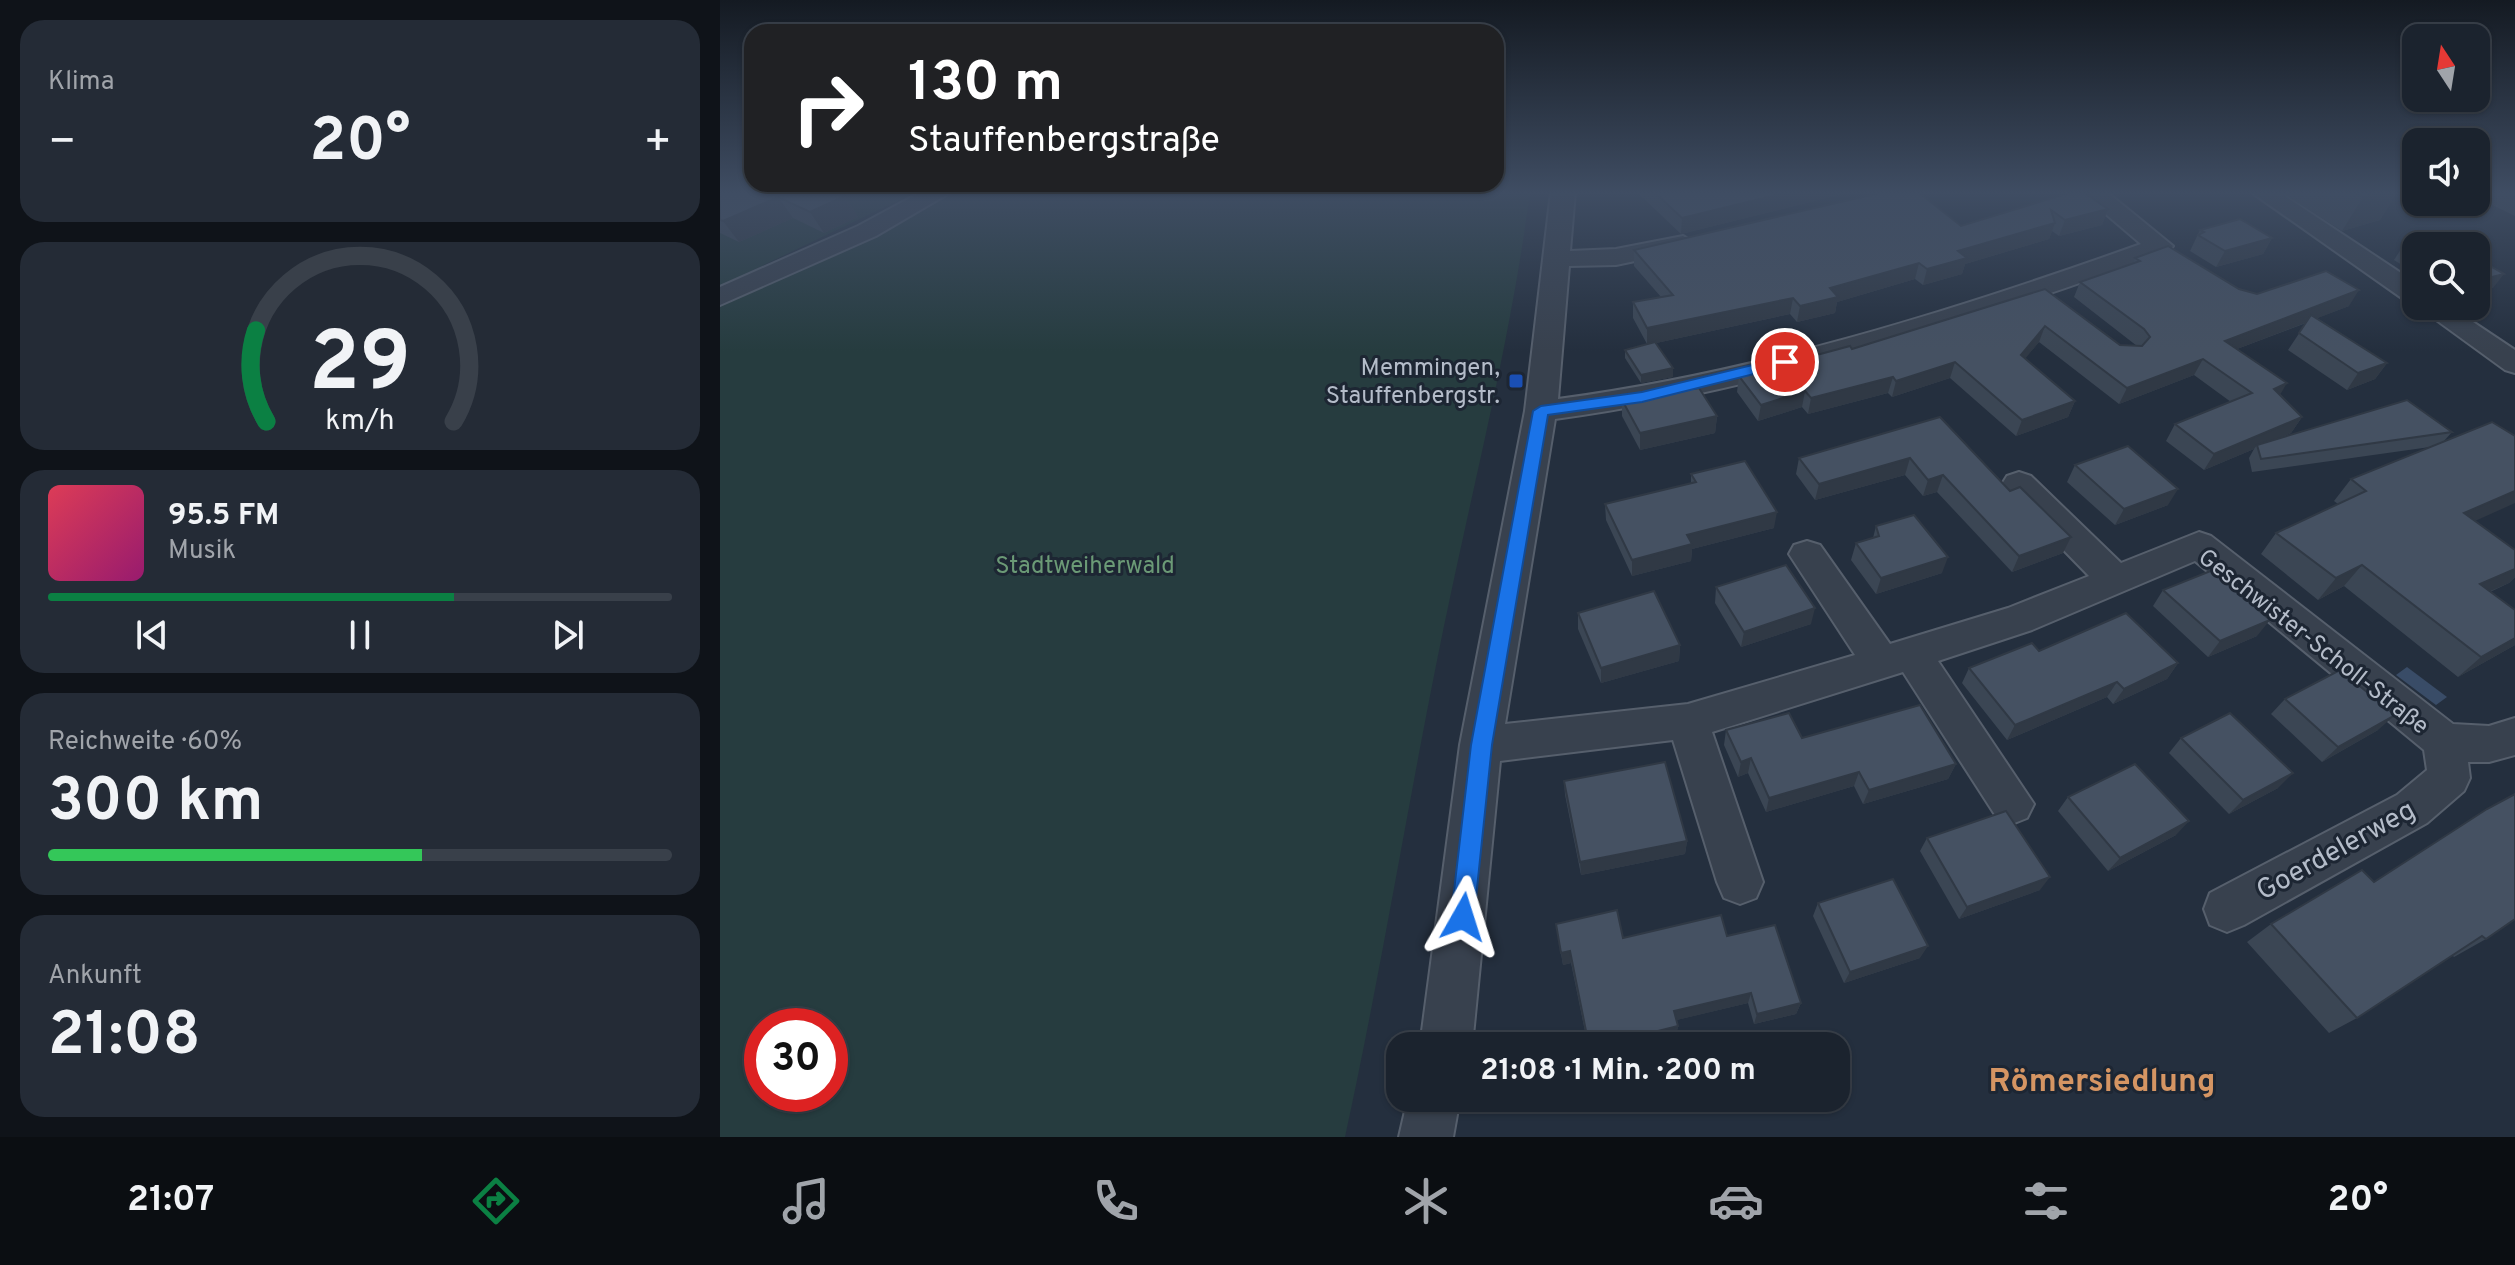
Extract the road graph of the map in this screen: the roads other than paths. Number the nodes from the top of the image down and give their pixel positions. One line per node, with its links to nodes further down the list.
1 (836, 245): 9 (street)
2 (1559, 245): 6 (street)
3 (1674, 245): 6 (street)
4 (2160, 245): 8 (street)
5 (2342, 245): 7 (street)
6 (1558, 259): 13 (street)
7 (2402, 286)
8 (2039, 288): 10 (street); 13 (street)
9 (720, 297)
10 (2063, 307)
11 (2451, 320): 12 (street)
12 (2515, 364)
13 (1541, 411): 21 (street)
14 (2019, 484): 16 (street)
15 (1807, 554): 17 (street)
16 (2115, 579): 17 (street, Geschwister-Scholl-Straße); 20 (street, Geschwister-Scholl-Straße)
17 (1898, 660): 18 (street, Geschwister-Scholl-Straße); 22 (street)
18 (1688, 721): 21 (street, Geschwister-Scholl-Straße); 23 (street)
19 (2515, 736): 20 (street, Geschwister-Scholl-Straße)
20 (2444, 741): 24 (street, Goerdelerweg)
21 (1481, 745): 25 (street)
22 (2012, 804)
23 (1740, 882)
24 (2227, 909)
25 (1448, 1032)
26 (1431, 1112): 27 (street)
27 (1426, 1137)

